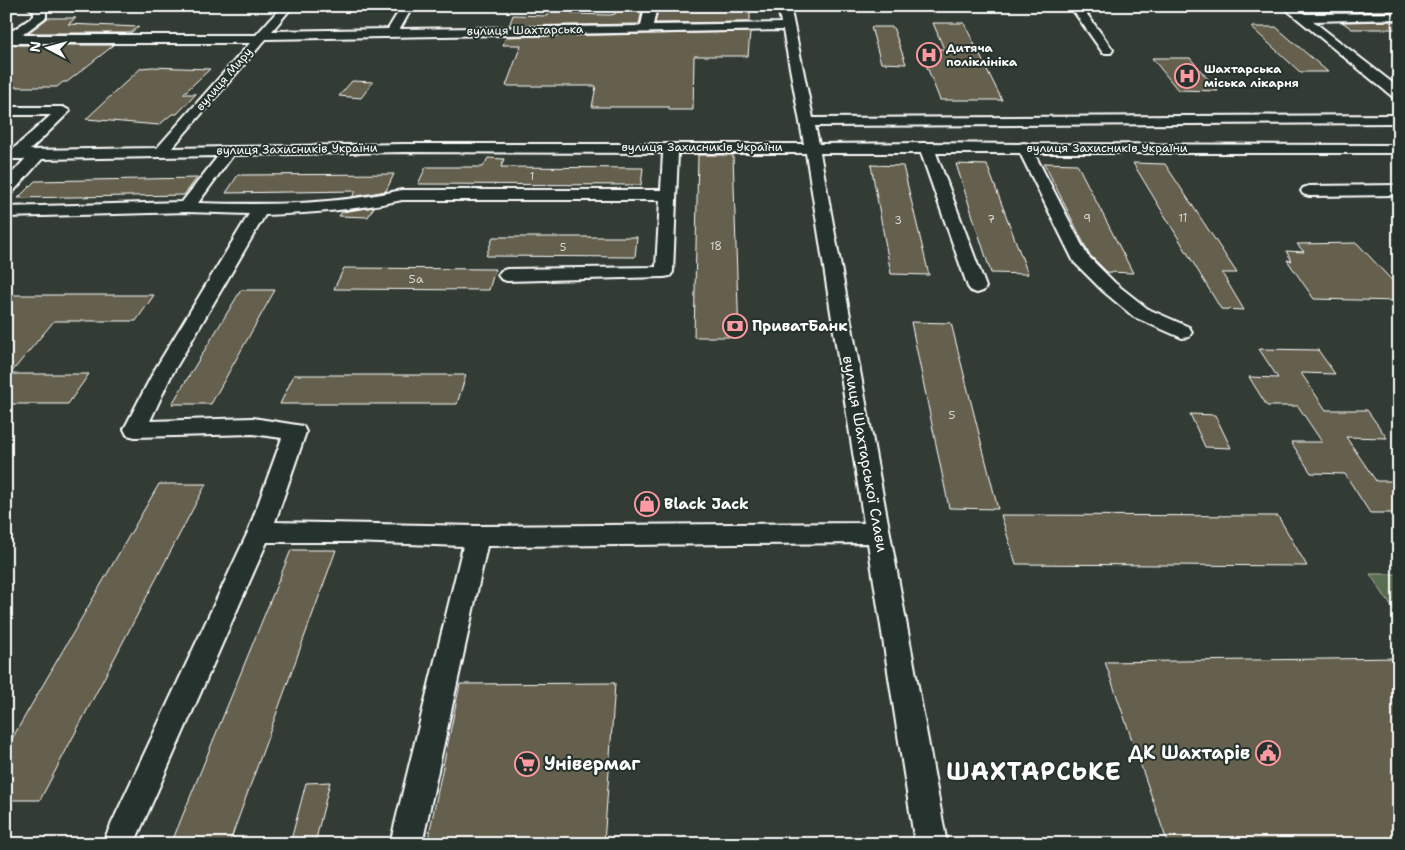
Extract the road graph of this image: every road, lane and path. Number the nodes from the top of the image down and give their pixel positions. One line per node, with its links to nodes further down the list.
1 (32, 6): 13 (street)
2 (288, 6): 12 (street, вулиця Миру)
3 (408, 6): 11 (street)
4 (651, 6): 10 (street)
5 (1075, 6): 14 (street)
6 (1286, 6): 9 (street)
7 (786, 16): 10 (street, вулиця Шахтарська); 18 (street, вулиця Шахтарської Слави)
8 (1399, 16): 9 (street)
9 (1302, 18): 15 (street)
10 (646, 29): 11 (street, вулиця Шахтарська)
11 (392, 32): 12 (street, вулиця Шахтарська)
12 (261, 37): 13 (street, вулиця Шахтарська); 25 (street, вулиця Миру)
13 (8, 39)
14 (1107, 50)
15 (1399, 95)
16 (6, 111): 27 (street)
17 (1399, 120): 18 (street)
18 (806, 122): 20 (street, вулиця Шахтарської Слави)
19 (671, 147): 20 (street, вулиця Захисників України); 23 (street, вулиця Захисників України); 31 (street)
20 (812, 147): 21 (street, вулиця Захисників України); 39 (street, вулиця Шахтарської Слави)
21 (926, 147): 22 (street, вулиця Захисників України); 36 (street)
22 (1024, 148): 24 (street, вулиця Захисників України); 37 (street)
23 (230, 150): 25 (street, вулиця Захисників України); 32 (street)
24 (1398, 150)
25 (160, 153): 26 (street, вулиця Захисників України)
26 (38, 154): 27 (street, вулиця Захисників України); 28 (street)
27 (11, 155)
28 (6, 190)
29 (1399, 190): 30 (street)
30 (1309, 191)
31 (667, 196): 33 (street); 35 (street)
32 (187, 207): 33 (street); 34 (street)
33 (260, 210): 38 (street)
34 (6, 212)
35 (507, 275)
36 (977, 287)
37 (1182, 332)
38 (260, 532): 40 (street); 41 (street)
39 (878, 533): 40 (street); 43 (street, вулиця Шахтарської Слави)
40 (477, 536): 42 (street)
41 (118, 844)
42 (406, 844)
43 (931, 844)

